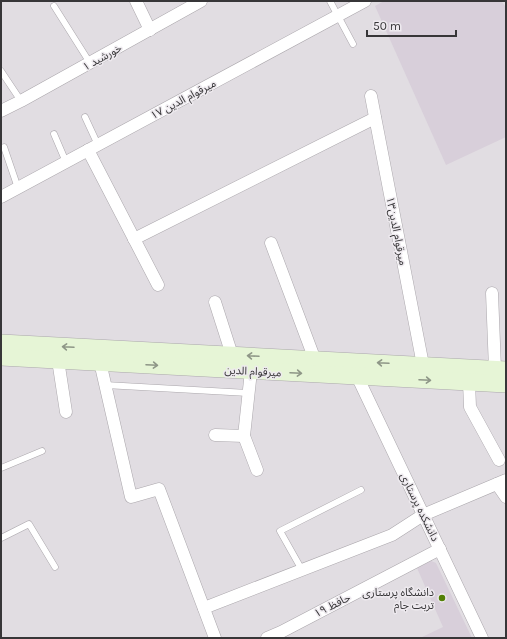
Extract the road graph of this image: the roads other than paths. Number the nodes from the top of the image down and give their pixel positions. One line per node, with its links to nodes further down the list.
1 (136, 1): 7 (street)
2 (201, 1): 7 (street, خورشید ۱)
3 (330, 1): 6 (lane)
4 (365, 1): 6 (street, میرقوام الدین ۱۷)
5 (54, 6): 9 (lane)
6 (338, 15): 8 (lane); 18 (street, میرقوام الدین ۱۷)
7 (150, 30): 9 (street, خورشید ۱)
8 (353, 44)
9 (90, 63): 12 (street, خورشید ۱)
10 (1, 71): 12 (lane)
11 (371, 96): 15 (street, میرقوام الدین۱۳)
12 (21, 101): 13 (street, خورشید ۱)
13 (1, 111)
14 (86, 117): 18 (lane)
15 (375, 118): 22 (street); 34 (street, میرقوام الدین۱۳)
16 (54, 134): 19 (lane)
17 (4, 147): 20 (lane)
18 (93, 147): 19 (street, میرقوام الدین ۱۷); 22 (street)
19 (66, 162): 20 (street, میرقوام الدین ۱۷)
20 (18, 188): 21 (street, میرقوام الدین ۱۷)
21 (1, 197)
22 (134, 239): 24 (street)
23 (271, 243): 33 (street)
24 (158, 285)
25 (492, 293): 35 (street)
26 (215, 302): 28 (street)
27 (1, 344): 30 (main road, میرقوام الدین, one-way to 27)
28 (232, 355): 31 (main road, میرقوام الدین); 33 (main road, میرقوام الدین, one-way to 28)
29 (1, 357): 32 (main road, میرقوام الدین)
30 (93, 357): 31 (main road, میرقوام الدین); 32 (main road, میرقوام الدین); 39 (street)
31 (124, 357): 36 (main road, میرقوام الدین, one-way to 36)
32 (58, 360): 42 (street)
33 (315, 360): 34 (main road, میرقوام الدین, one-way to 33)
34 (424, 365): 35 (main road, میرقوام الدین)
35 (501, 369)
36 (251, 370): 37 (main road, میرقوام الدین, one-way to 37); 41 (street)
37 (357, 376): 38 (main road, میرقوام الدین, one-way to 38); 52 (street, دانشکده پرستاری)
38 (470, 382): 40 (main road, میرقوام الدین); 46 (street)
39 (105, 384): 41 (lane); 57 (street)
40 (506, 384)
41 (248, 393): 44 (street)
42 (66, 412)
43 (215, 435): 44 (street)
44 (244, 436): 48 (street)
45 (42, 452): 47 (lane)
46 (499, 460)
47 (1, 468)
48 (257, 470)
49 (501, 482): 51 (street); 52 (street)
50 (361, 490): 56 (lane)
51 (506, 497)
52 (423, 515): 54 (street, دانشکده پرستاری); 56 (street)
53 (1, 538): 55 (lane)
54 (440, 549): 58 (street, حافظ ۱۹); 61 (street, دانشکده پرستاری)
55 (55, 567)
56 (302, 570): 57 (street)
57 (204, 608): 59 (street)
58 (283, 635): 60 (street, حافظ ۱۹)
59 (215, 638)
60 (267, 638)
61 (482, 638)

